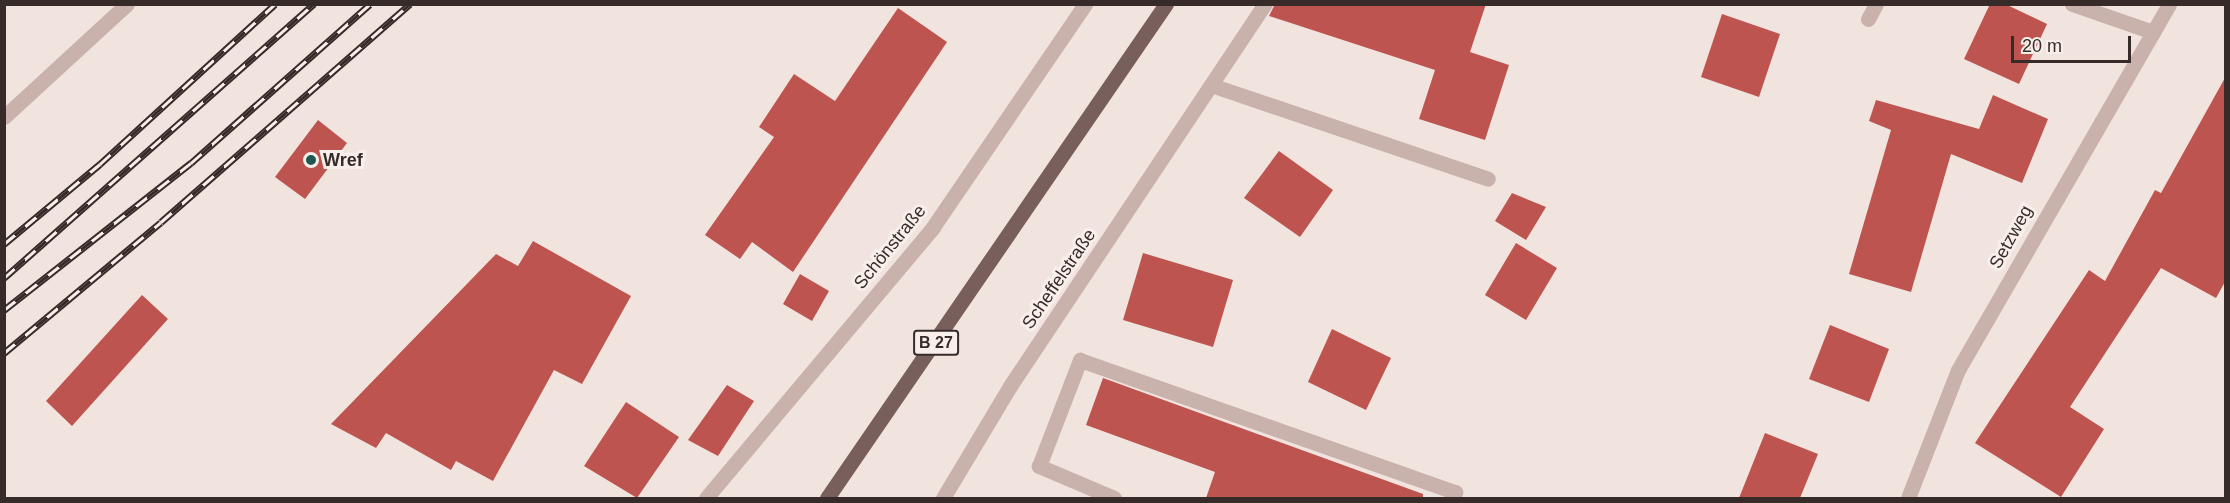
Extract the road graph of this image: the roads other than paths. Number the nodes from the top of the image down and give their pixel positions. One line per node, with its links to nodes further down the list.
1 (127, 4): 11 (street)
2 (1085, 4): 13 (street, Schönstraße)
3 (1166, 4): 14 (main road, B 27)
4 (1265, 4): 10 (street, Scheffelstraße)
5 (1876, 4): 8 (street)
6 (2072, 4): 9 (street)
7 (2169, 4): 9 (street, Setzweg)
8 (1868, 18)
9 (2153, 32): 18 (street, Setzweg)
10 (1214, 86): 12 (street); 15 (street, Scheffelstraße)
11 (4, 117)
12 (1488, 179)
13 (706, 498)
14 (827, 498)
15 (943, 498)
16 (1114, 498): 17 (street)
17 (1452, 498)
18 (1908, 498)

